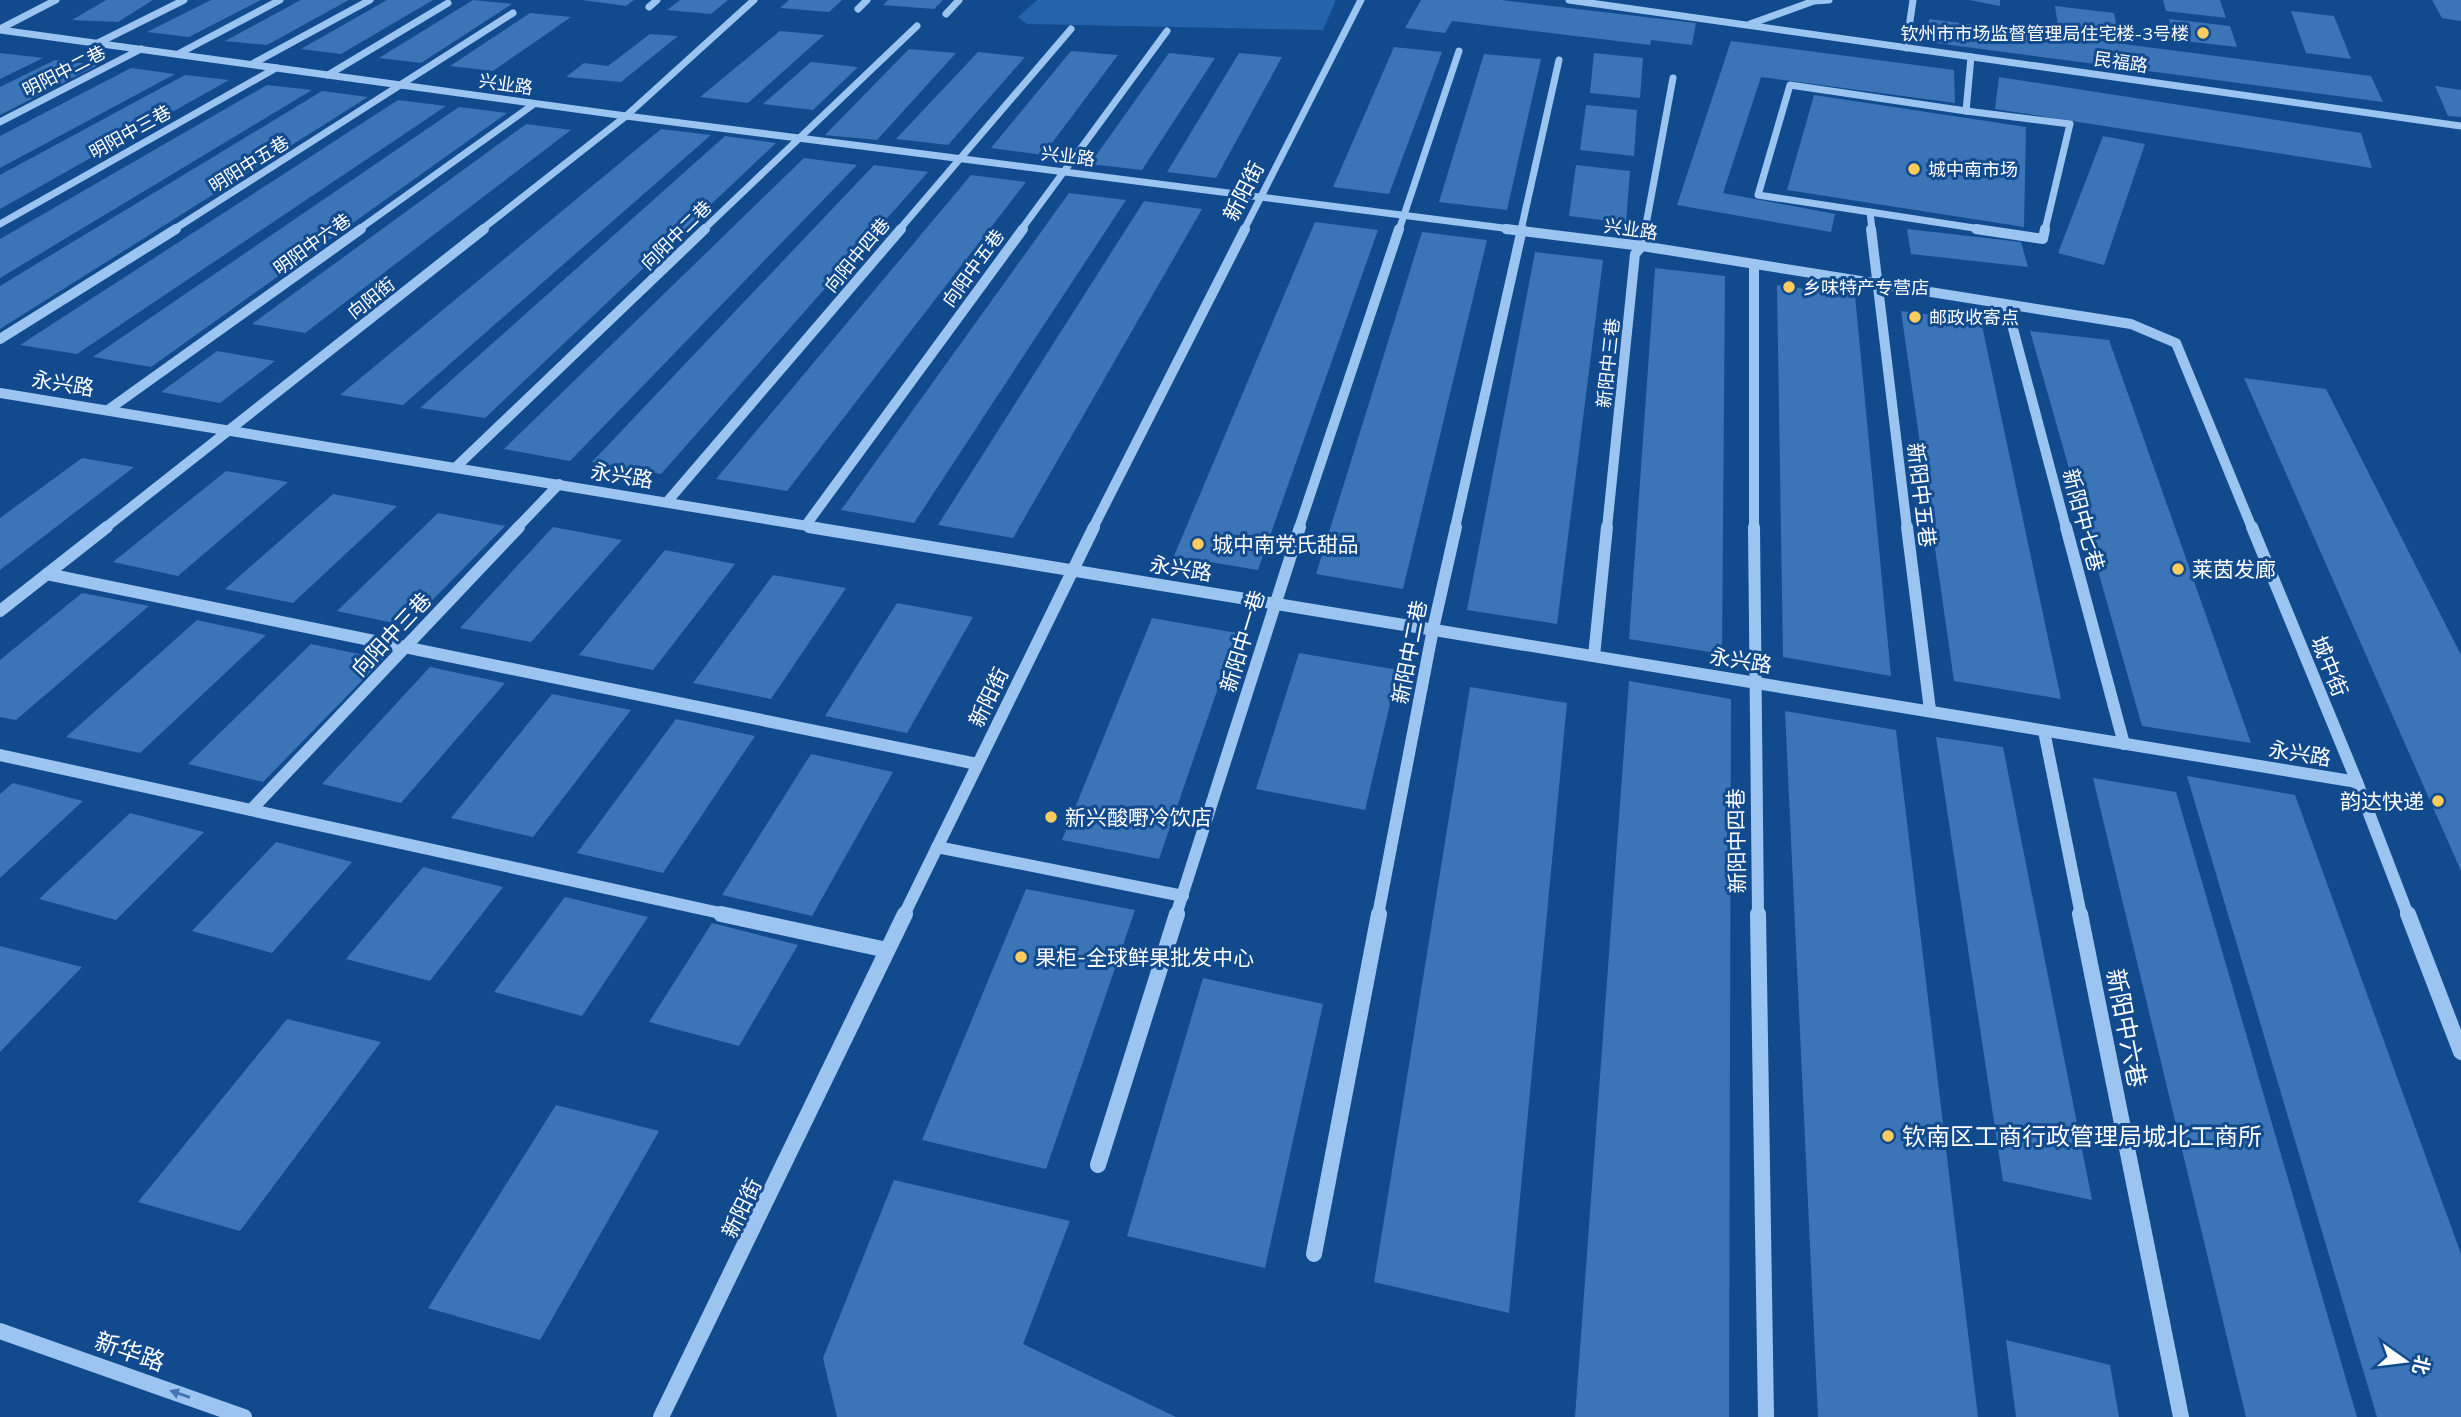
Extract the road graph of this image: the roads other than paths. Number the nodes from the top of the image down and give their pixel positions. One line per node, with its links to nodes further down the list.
1 (56, 0): 21 (street)
2 (166, 0): 24 (street)
3 (184, 0): 24 (street)
4 (280, 0): 28 (street)
5 (370, 0): 31 (street)
6 (657, 0): 15 (street)
7 (754, 0): 38 (street, 向阳街)
8 (867, 0): 16 (street)
9 (959, 0): 18 (street)
10 (1361, 0): 44 (street, 新阳街)
11 (1569, 0): 19 (street, 民福路)
12 (1829, 0): 19 (street)
13 (1913, 0): 25 (street)
14 (448, 3): 33 (street)
15 (649, 7)
16 (858, 9)
17 (513, 13): 35 (street, 明阳中五巷)
18 (946, 14)
19 (1747, 25): 25 (street, 民福路)
20 (917, 26): 41 (street, 向阳中二巷)
21 (0, 29): 24 (street, 兴业路)
22 (1071, 29): 42 (street, 向阳中四巷)
23 (1167, 30): 43 (street, 向阳中五巷)
24 (97, 43): 26 (street, 兴业路)
25 (1906, 48): 29 (street, 民福路)
26 (141, 49): 28 (street, 兴业路); 39 (street, 明阳中二巷)
27 (1459, 51): 46 (street, 新阳中一巷)
28 (178, 54): 31 (street, 兴业路)
29 (1971, 57): 37 (street); 40 (street, 民福路)
30 (1559, 60): 48 (street, 新阳中二巷)
31 (252, 65): 32 (street, 兴业路)
32 (276, 68): 33 (street, 兴业路); 47 (street, 明阳中三巷)
33 (328, 75): 35 (street, 兴业路)
34 (1672, 78): 49 (street, 新阳中三巷)
35 (404, 85): 36 (street, 兴业路); 54 (street, 明阳中五巷)
36 (534, 103): 38 (street, 兴业路); 56 (street, 明阳中六巷)
37 (1966, 111): 45 (street); 45 (street)
38 (626, 116): 41 (street, 兴业路); 57 (street, 向阳街)
39 (0, 121)
40 (2461, 126)
41 (800, 138): 42 (street, 兴业路); 58 (street, 向阳中二巷)
42 (959, 159): 43 (street, 兴业路); 60 (street, 向阳中四巷)
43 (1063, 172): 44 (street, 兴业路); 61 (street, 向阳中五巷)
44 (1261, 197): 46 (street, 兴业路); 62 (street, 新阳街)
45 (1870, 212): 51 (street, 新阳中五巷)
46 (1405, 215): 48 (street, 兴业路); 64 (street, 新阳中一巷)
47 (0, 224)
48 (1520, 230): 49 (street, 兴业路); 66 (street, 新阳中二巷)
49 (1642, 246): 50 (street, 兴业路); 68 (street, 新阳中三巷)
50 (1754, 264): 51 (street, 兴业路); 69 (street, 新阳中四巷)
51 (1876, 284): 52 (street, 兴业路); 70 (street, 新阳中五巷)
52 (2007, 306): 53 (street, 兴业路); 72 (street, 新阳中七巷)
53 (2131, 324): 75 (street, 城中街)
54 (0, 339)
55 (0, 393): 56 (street, 永兴路)
56 (108, 410): 57 (street, 永兴路)
57 (230, 430): 58 (street, 永兴路); 63 (street, 向阳街)
58 (456, 467): 59 (street, 永兴路)
59 (559, 484): 60 (street, 永兴路); 67 (street, 向阳中三巷)
60 (667, 502): 61 (street, 永兴路)
61 (806, 525): 62 (street, 永兴路)
62 (1072, 569): 64 (street, 永兴路); 74 (street, 新阳街)
63 (47, 574): 65 (street, 向阳街); 67 (street)
64 (1274, 603): 66 (street, 永兴路); 78 (street, 新阳中一巷)
65 (0, 611)
66 (1433, 629): 68 (street, 永兴路); 82 (street, 新阳中二巷)
67 (405, 647): 74 (street); 76 (street, 向阳中三巷)
68 (1594, 656): 69 (street, 永兴路)
69 (1754, 682): 70 (street, 永兴路); 86 (street, 新阳中四巷)
70 (1930, 710): 71 (street, 永兴路)
71 (2044, 731): 72 (street, 永兴路); 87 (street, 新阳中六巷)
72 (2124, 744): 75 (street, 永兴路)
73 (0, 755): 76 (street)
74 (977, 764): 77 (street, 新阳街)
75 (2357, 782): 80 (street, 城中街)
76 (251, 810): 79 (street)
77 (937, 847): 78 (street); 79 (street, 新阳街)
78 (1183, 896): 81 (street, 新阳中一巷)
79 (887, 950): 85 (street, 新阳街)
80 (2461, 1052)
81 (1098, 1165)
82 (1314, 1255)
83 (0, 1331): 84 (street, 新华路, one-way to 83)
84 (244, 1417)
85 (661, 1417)
86 (1766, 1417)
87 (2182, 1417)

